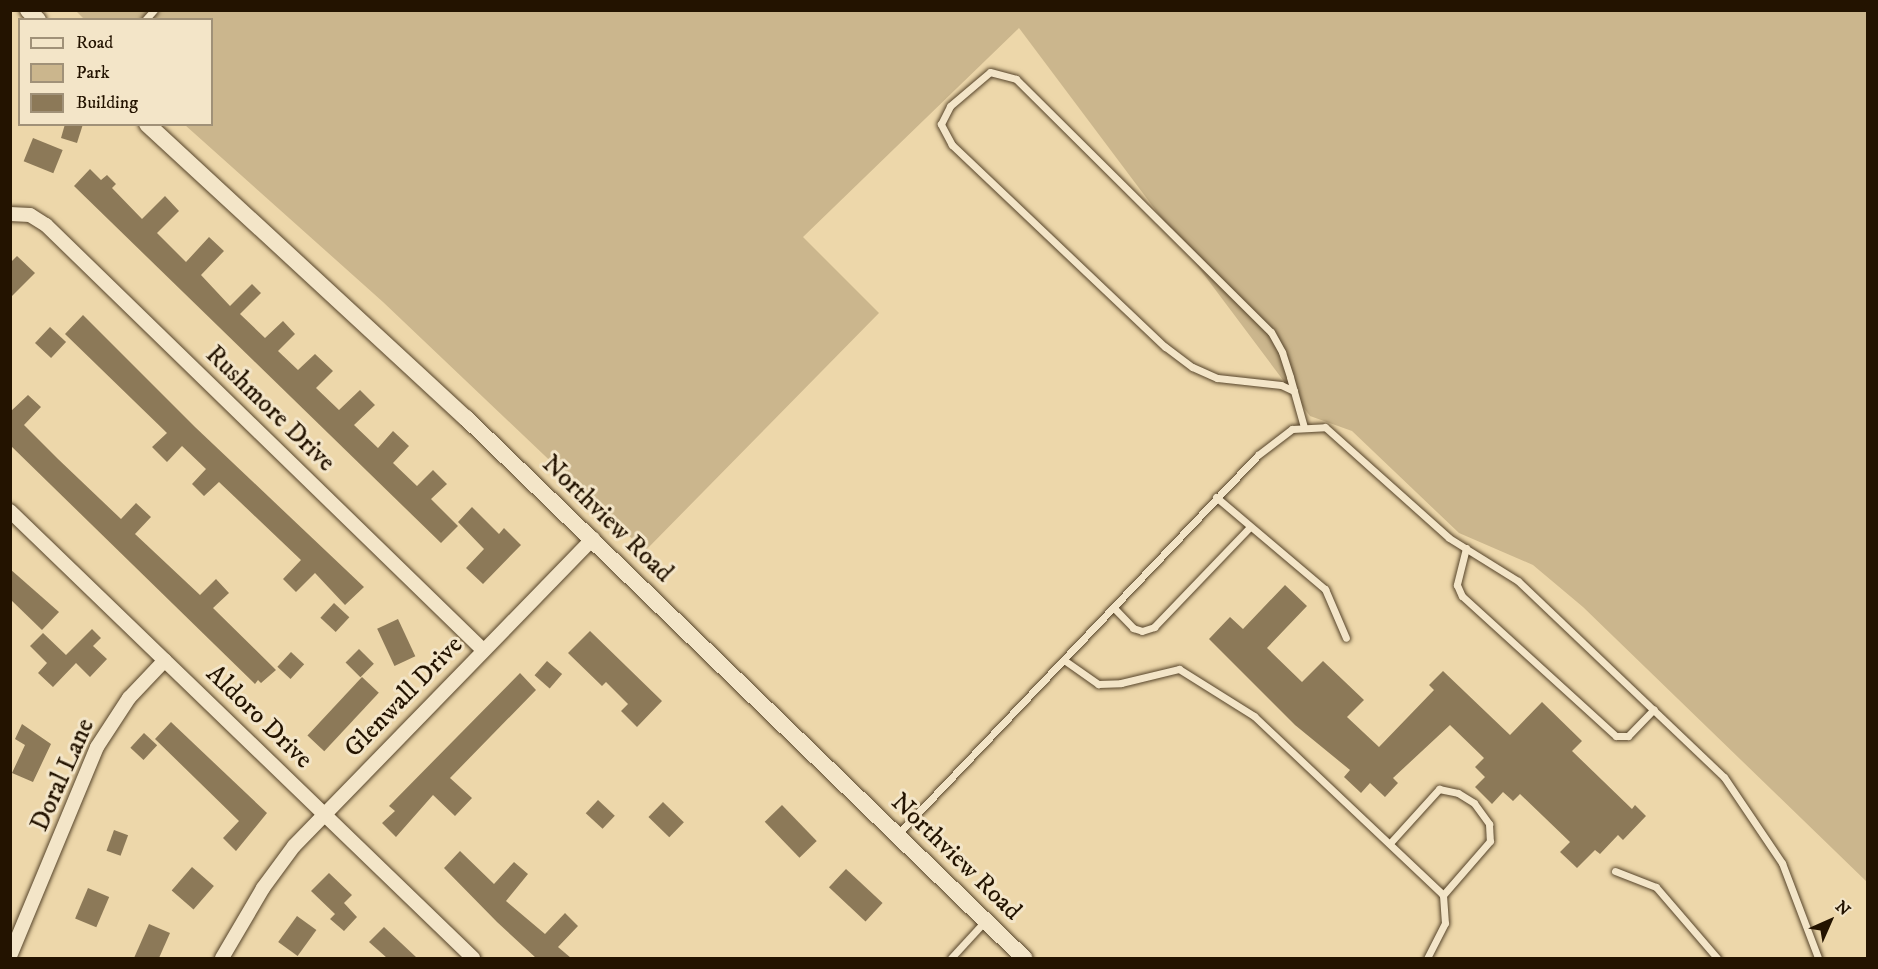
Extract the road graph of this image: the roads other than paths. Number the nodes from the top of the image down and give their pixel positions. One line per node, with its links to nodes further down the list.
1 (149, 126): 8 (street, Northview Road)
2 (14, 213): 12 (street, Rushmore Drive)
3 (1294, 391): 3 (lane); 4 (lane)
4 (1304, 427): 5 (lane); 9 (lane)
5 (1216, 497): 7 (lane); 10 (lane)
6 (10, 511): 13 (street, Aldoro Drive)
7 (1249, 528): 10 (lane); 11 (lane)
8 (593, 539): 12 (street, Glenwall Drive); 17 (street, Northview Road)
9 (1466, 549): 15 (lane); 15 (lane)
10 (1114, 608): 14 (lane)
11 (1346, 638)
12 (483, 650): 16 (street, Glenwall Drive)
13 (165, 660): 16 (street, Aldoro Drive); 22 (street, Doral Lane)
14 (1064, 660): 17 (lane); 18 (lane)
15 (1654, 709): 29 (lane)
16 (324, 814): 23 (street, Glenwall Drive); 24 (street, Aldoro Drive)
17 (897, 835): 21 (street, Northview Road)
18 (1390, 842): 20 (lane); 20 (lane)
19 (1615, 871): 28 (lane)
20 (1443, 895): 27 (lane)
21 (985, 921): 25 (lane); 26 (street, Northview Road)
22 (10, 956)
23 (222, 958)
24 (473, 958)
25 (951, 958)
26 (1024, 958)
27 (1427, 958)
28 (1717, 958)
29 (1818, 958)

